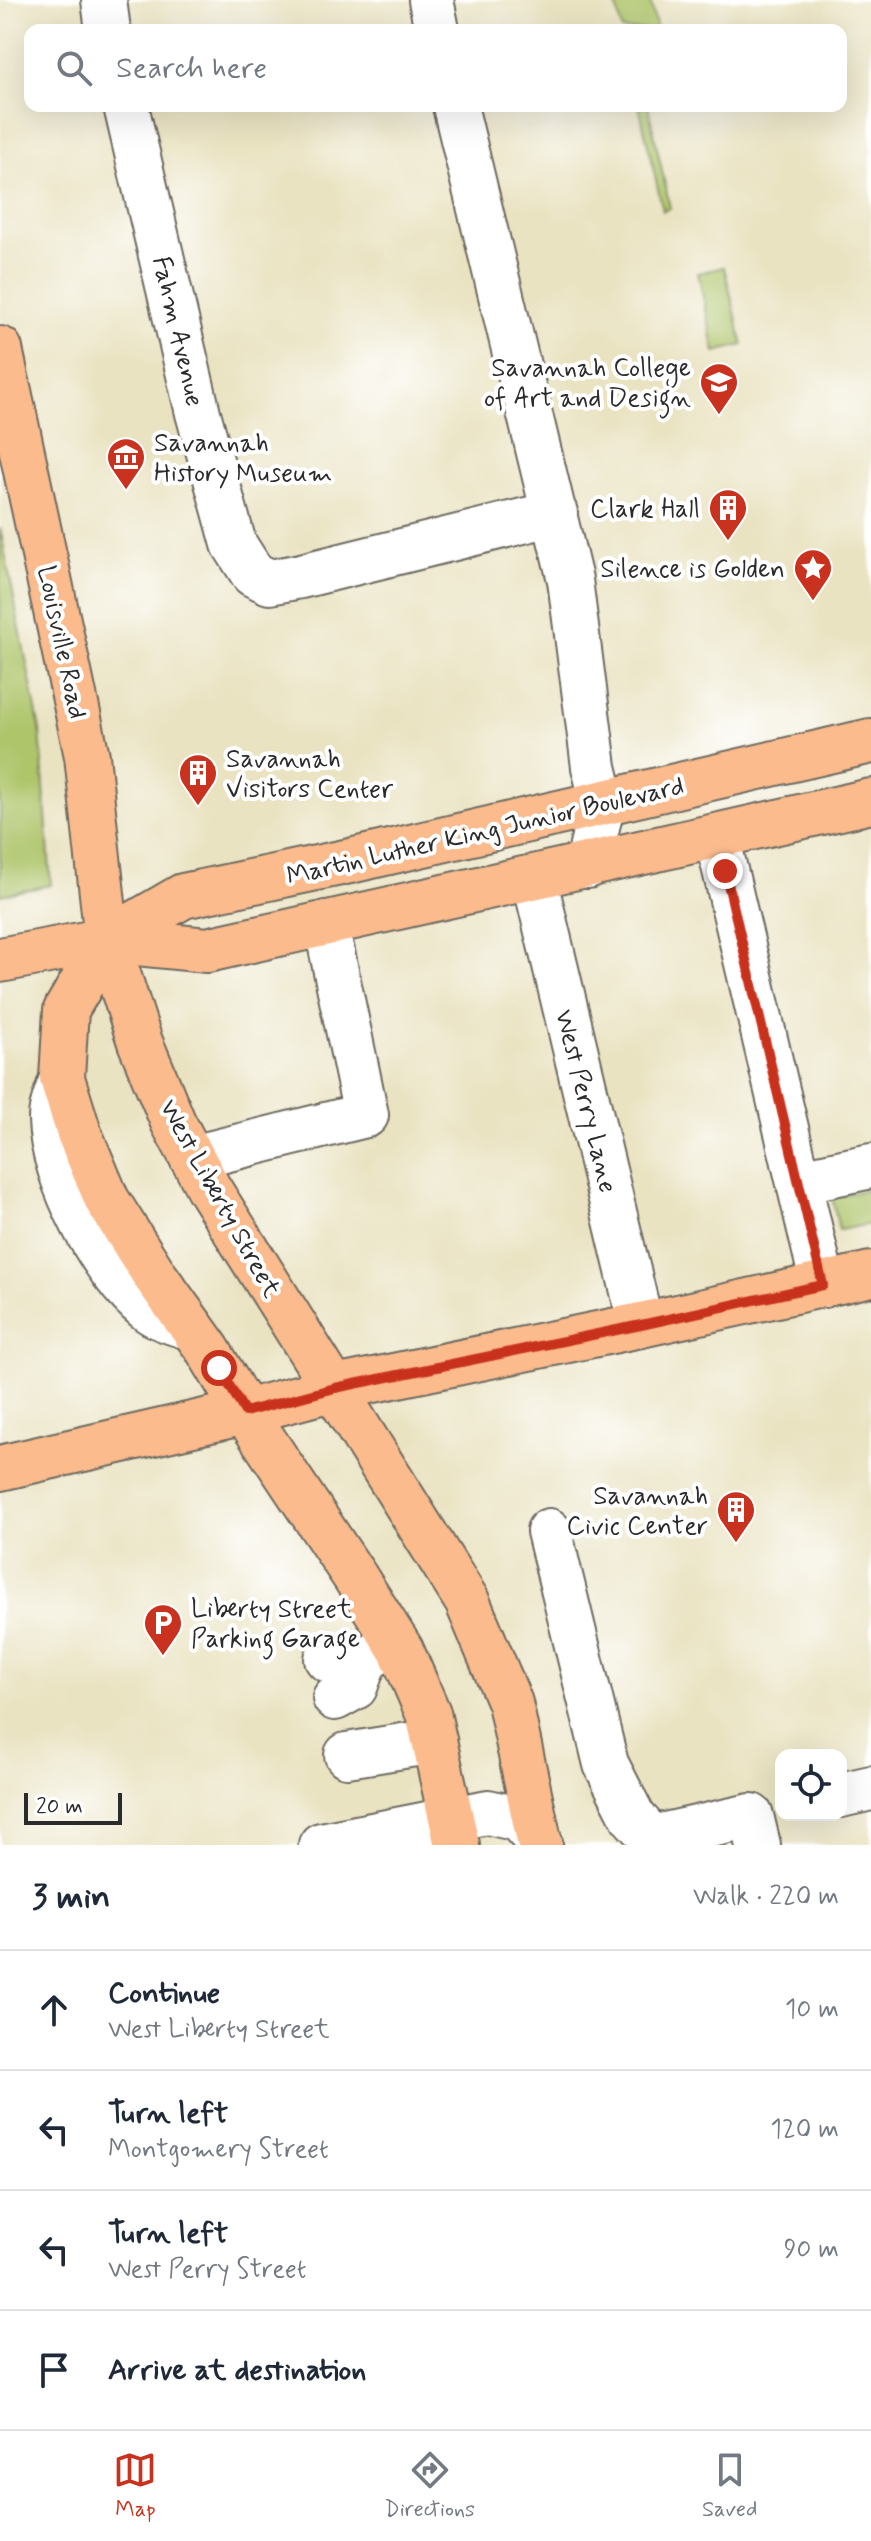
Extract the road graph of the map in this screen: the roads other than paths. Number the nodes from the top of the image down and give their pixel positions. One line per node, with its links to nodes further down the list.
1 (104, 0): 3 (street)
2 (431, 0): 4 (street)
3 (107, 24)
4 (436, 24)
5 (127, 112): 8 (street, Fahm Avenue)
6 (456, 112): 8 (street)
7 (0, 349): 16 (main road, Louisville Road)
8 (555, 513): 11 (street)
9 (871, 741): 11 (main road, Martin Luther King Junior Boulevard)
10 (871, 801): 12 (main road, Martin Luther King Junior Boulevard)
11 (603, 803): 13 (street); 16 (main road, Martin Luther King Junior Boulevard)
12 (717, 836): 13 (main road, Martin Luther King Junior Boulevard); 20 (street)
13 (587, 866): 14 (main road, Martin Luther King Junior Boulevard)
14 (534, 877): 15 (main road, Martin Luther King Junior Boulevard); 23 (street, West Perry Lane)
15 (326, 923): 16 (main road, Martin Luther King Junior Boulevard); 18 (street)
16 (107, 940): 17 (main road, Martin Luther King Junior Boulevard); 18 (main road, West Liberty Street); 25 (main road)
17 (0, 960)
18 (192, 1158): 24 (main road, West Liberty Street)
19 (871, 1166): 20 (street)
20 (800, 1181): 22 (street)
21 (871, 1274): 22 (main road)
22 (823, 1285): 23 (main road)
23 (641, 1325): 24 (main road)
24 (335, 1388): 25 (main road); 35 (main road, West Liberty Street)
25 (245, 1412): 26 (main road); 28 (main road)
26 (0, 1468)
27 (549, 1531): 34 (street)
28 (352, 1690): 29 (street); 29 (main road)
29 (423, 1743): 33 (main road)
30 (871, 1788): 31 (street)
31 (847, 1794)
32 (763, 1823): 34 (street)
33 (454, 1832): 35 (street); 36 (street)
34 (653, 1842)
35 (540, 1844)
36 (321, 1845)

